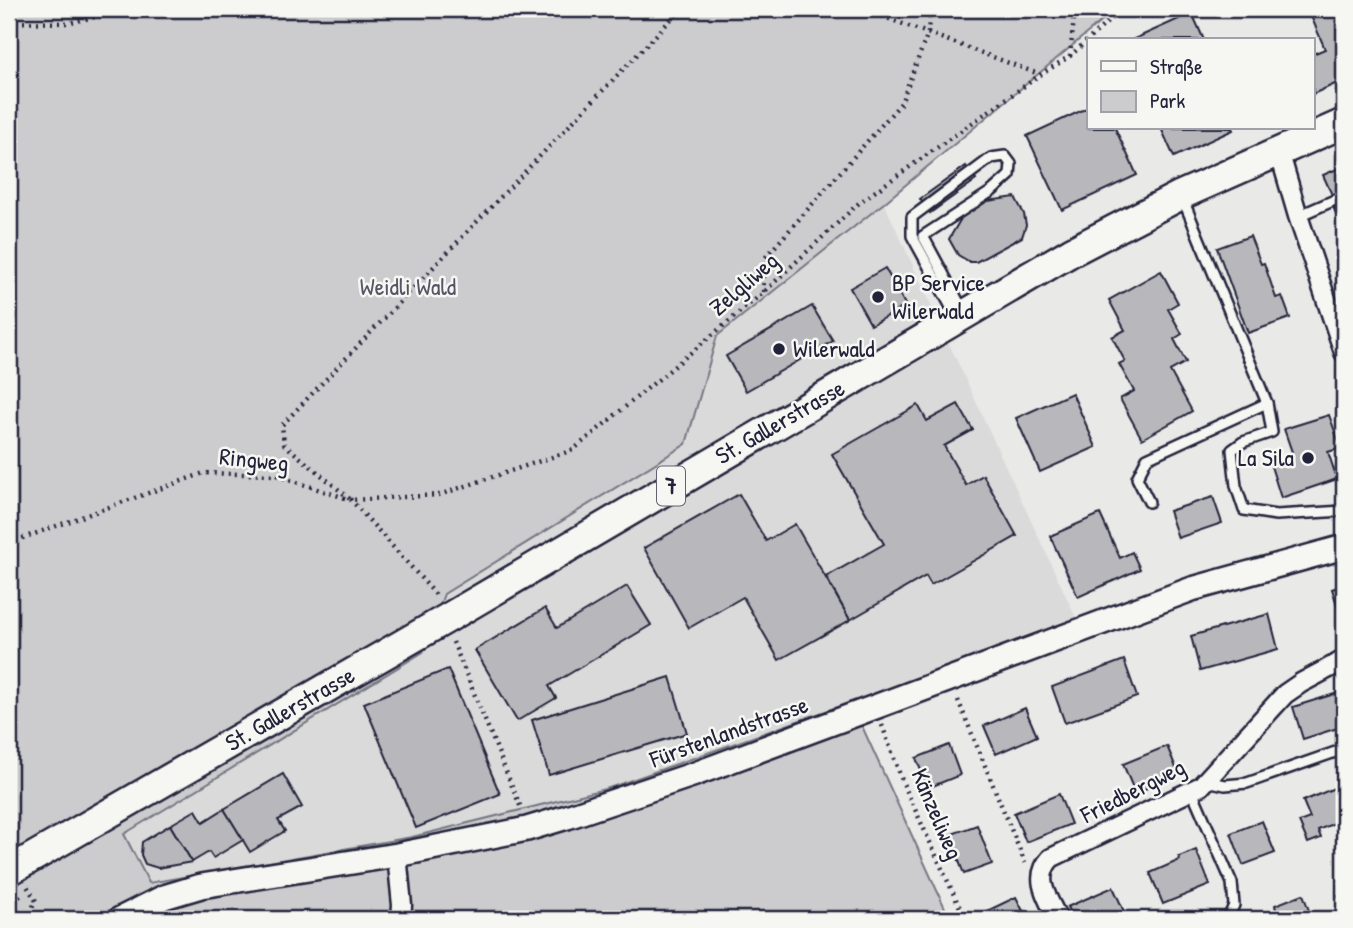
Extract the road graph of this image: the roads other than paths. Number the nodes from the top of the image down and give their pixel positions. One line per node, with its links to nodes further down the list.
1 (1344, 123): 2 (main road, St. Gallerstrasse / 7)
2 (1279, 151): 3 (main road, St. Gallerstrasse / 7); 5 (street)
3 (1181, 195): 6 (main road, St. Gallerstrasse / 7); 8 (lane)
4 (1344, 196): 5 (lane)
5 (1298, 216): 7 (street)
6 (961, 316): 6 (lane); 16 (main road, St. Gallerstrasse / 7)
7 (1344, 352)
8 (1267, 403): 9 (lane); 10 (lane)
9 (1149, 502)
10 (1344, 511)
11 (1344, 547): 15 (street, Fürstenlandstrasse)
12 (1344, 660): 14 (street, Friedbergweg)
13 (1344, 749): 14 (lane)
14 (1199, 786): 19 (street, Friedbergweg); 20 (lane)
15 (397, 855): 17 (street, Fürstenlandstrasse); 18 (street)
16 (18, 880)
17 (120, 919)
18 (401, 919)
19 (1058, 919)
20 (1228, 919)

